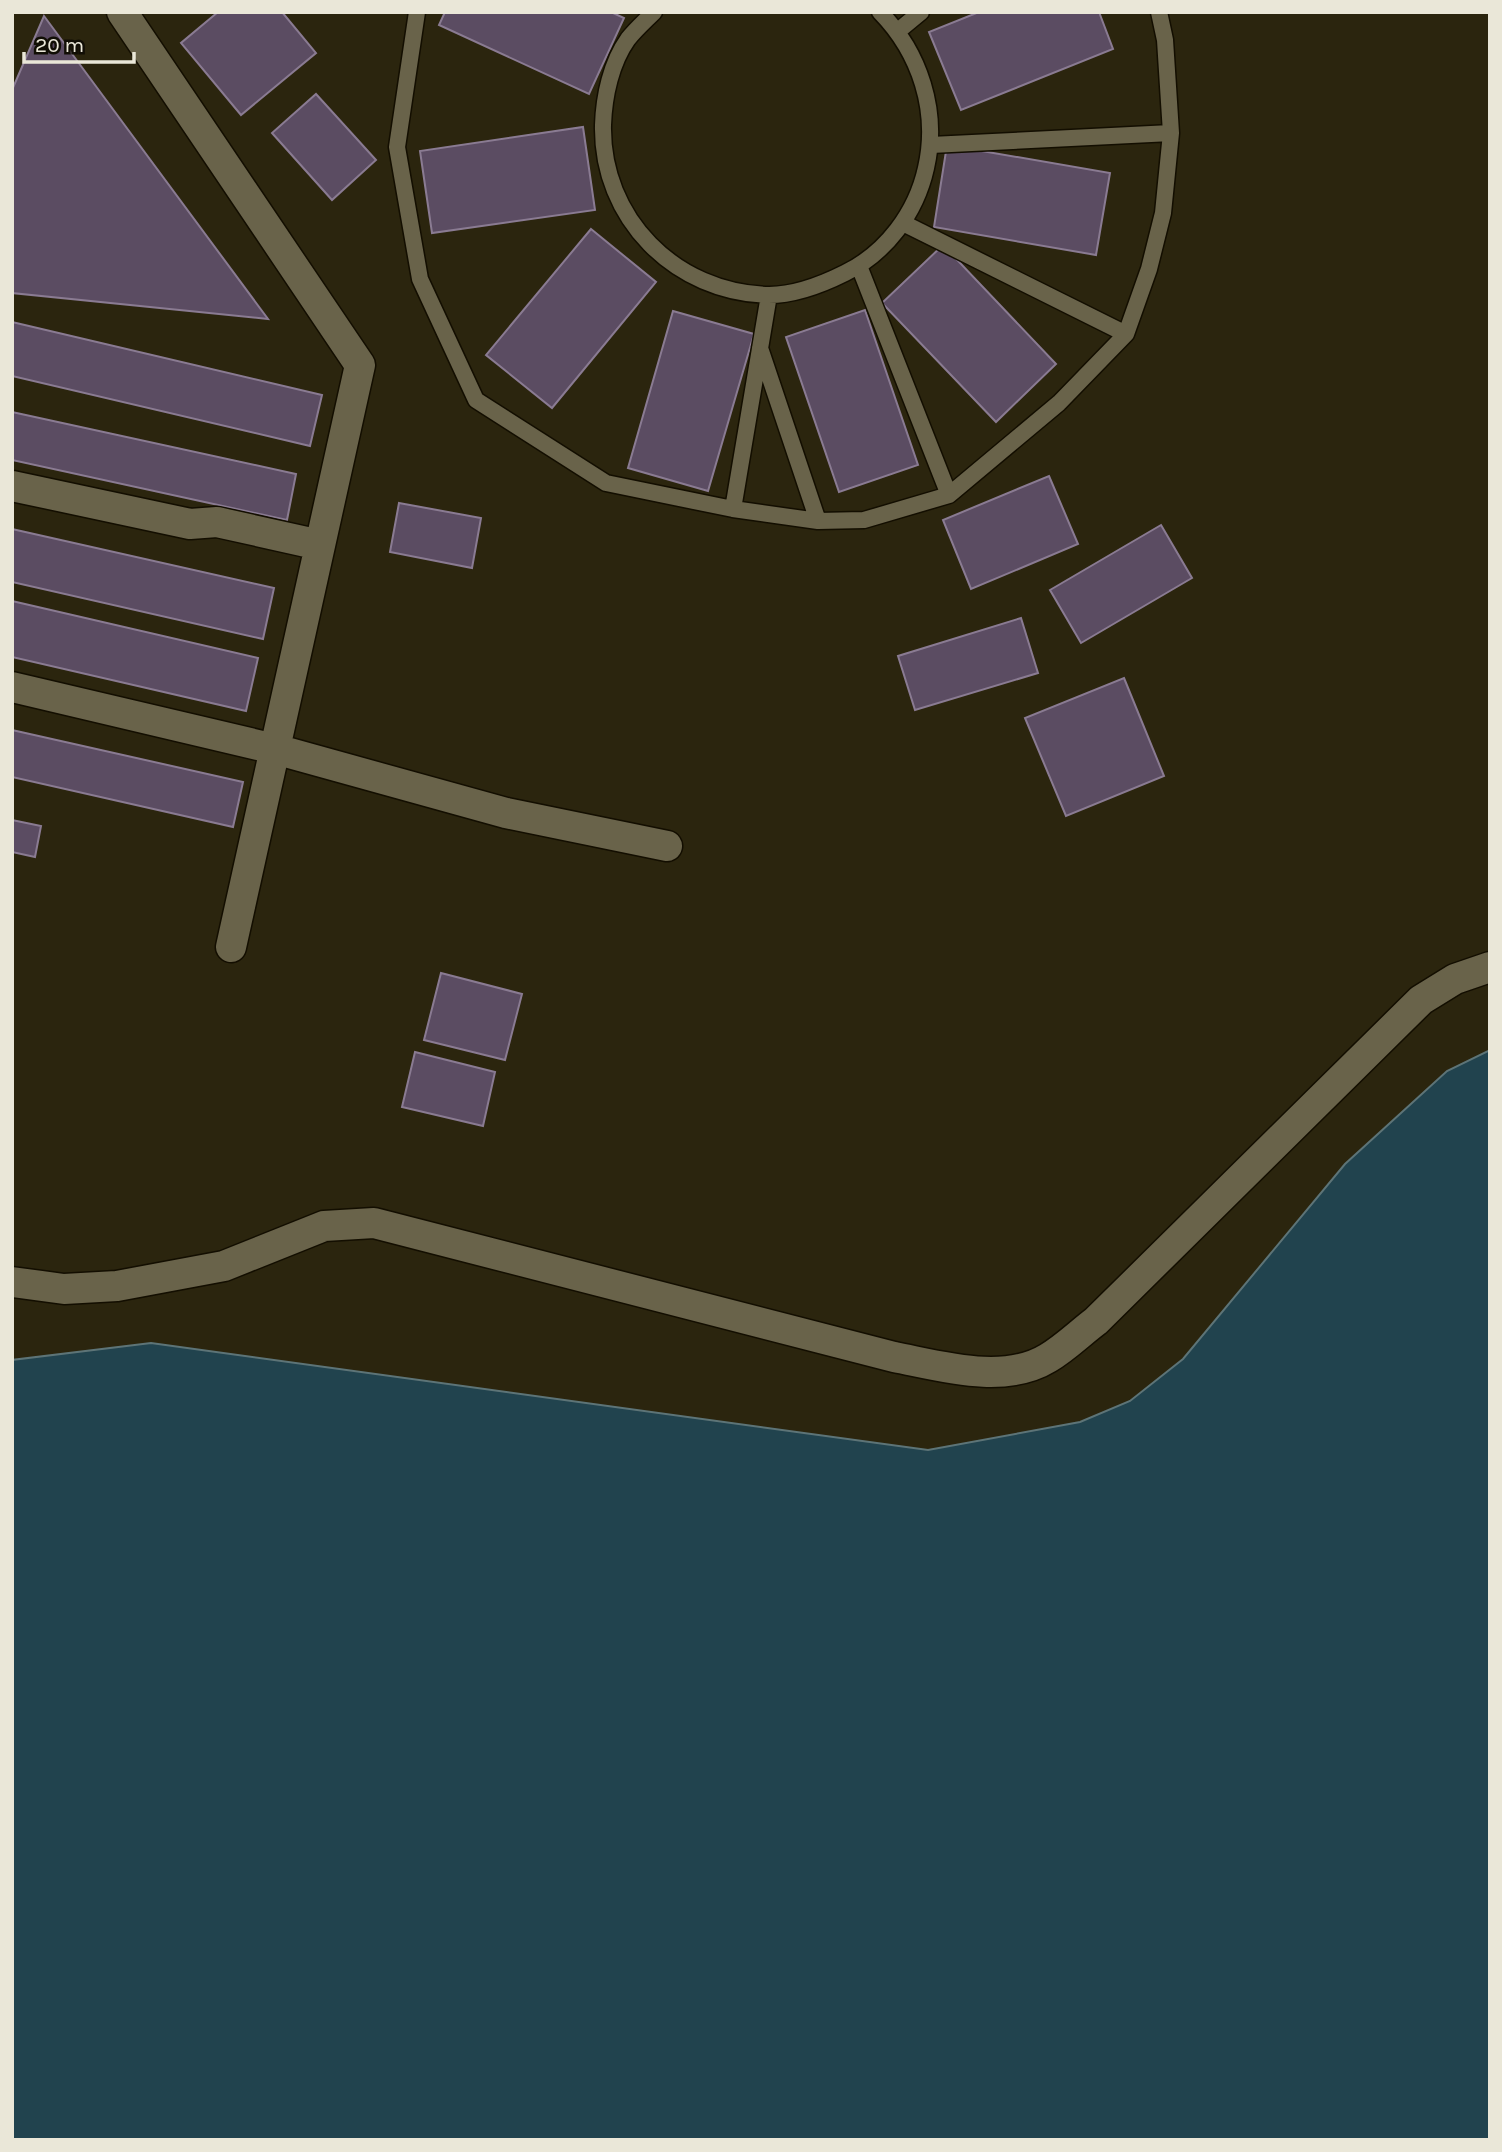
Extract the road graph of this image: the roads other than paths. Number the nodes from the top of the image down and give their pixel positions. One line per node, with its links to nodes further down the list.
1 (122, 12): 19 (street)
2 (417, 12): 17 (lane)
3 (654, 12): 12 (lane)
4 (880, 12): 7 (lane)
5 (921, 12): 7 (lane)
6 (1159, 12): 8 (lane)
7 (898, 31): 9 (lane)
8 (1171, 134): 9 (lane); 13 (lane)
9 (931, 145): 10 (lane)
10 (903, 223): 11 (lane); 13 (lane)
11 (859, 266): 12 (lane); 16 (lane)
12 (769, 295): 14 (lane)
13 (1126, 334): 16 (lane)
14 (759, 346): 17 (lane); 18 (lane)
15 (12, 486): 19 (street)
16 (949, 495): 18 (lane)
17 (733, 509): 18 (lane)
18 (818, 521)
19 (320, 545): 21 (street)
20 (12, 687): 21 (street)
21 (275, 749): 22 (street); 23 (street)
22 (667, 846)
23 (231, 947)
24 (1490, 967): 25 (street)
25 (12, 1282)

